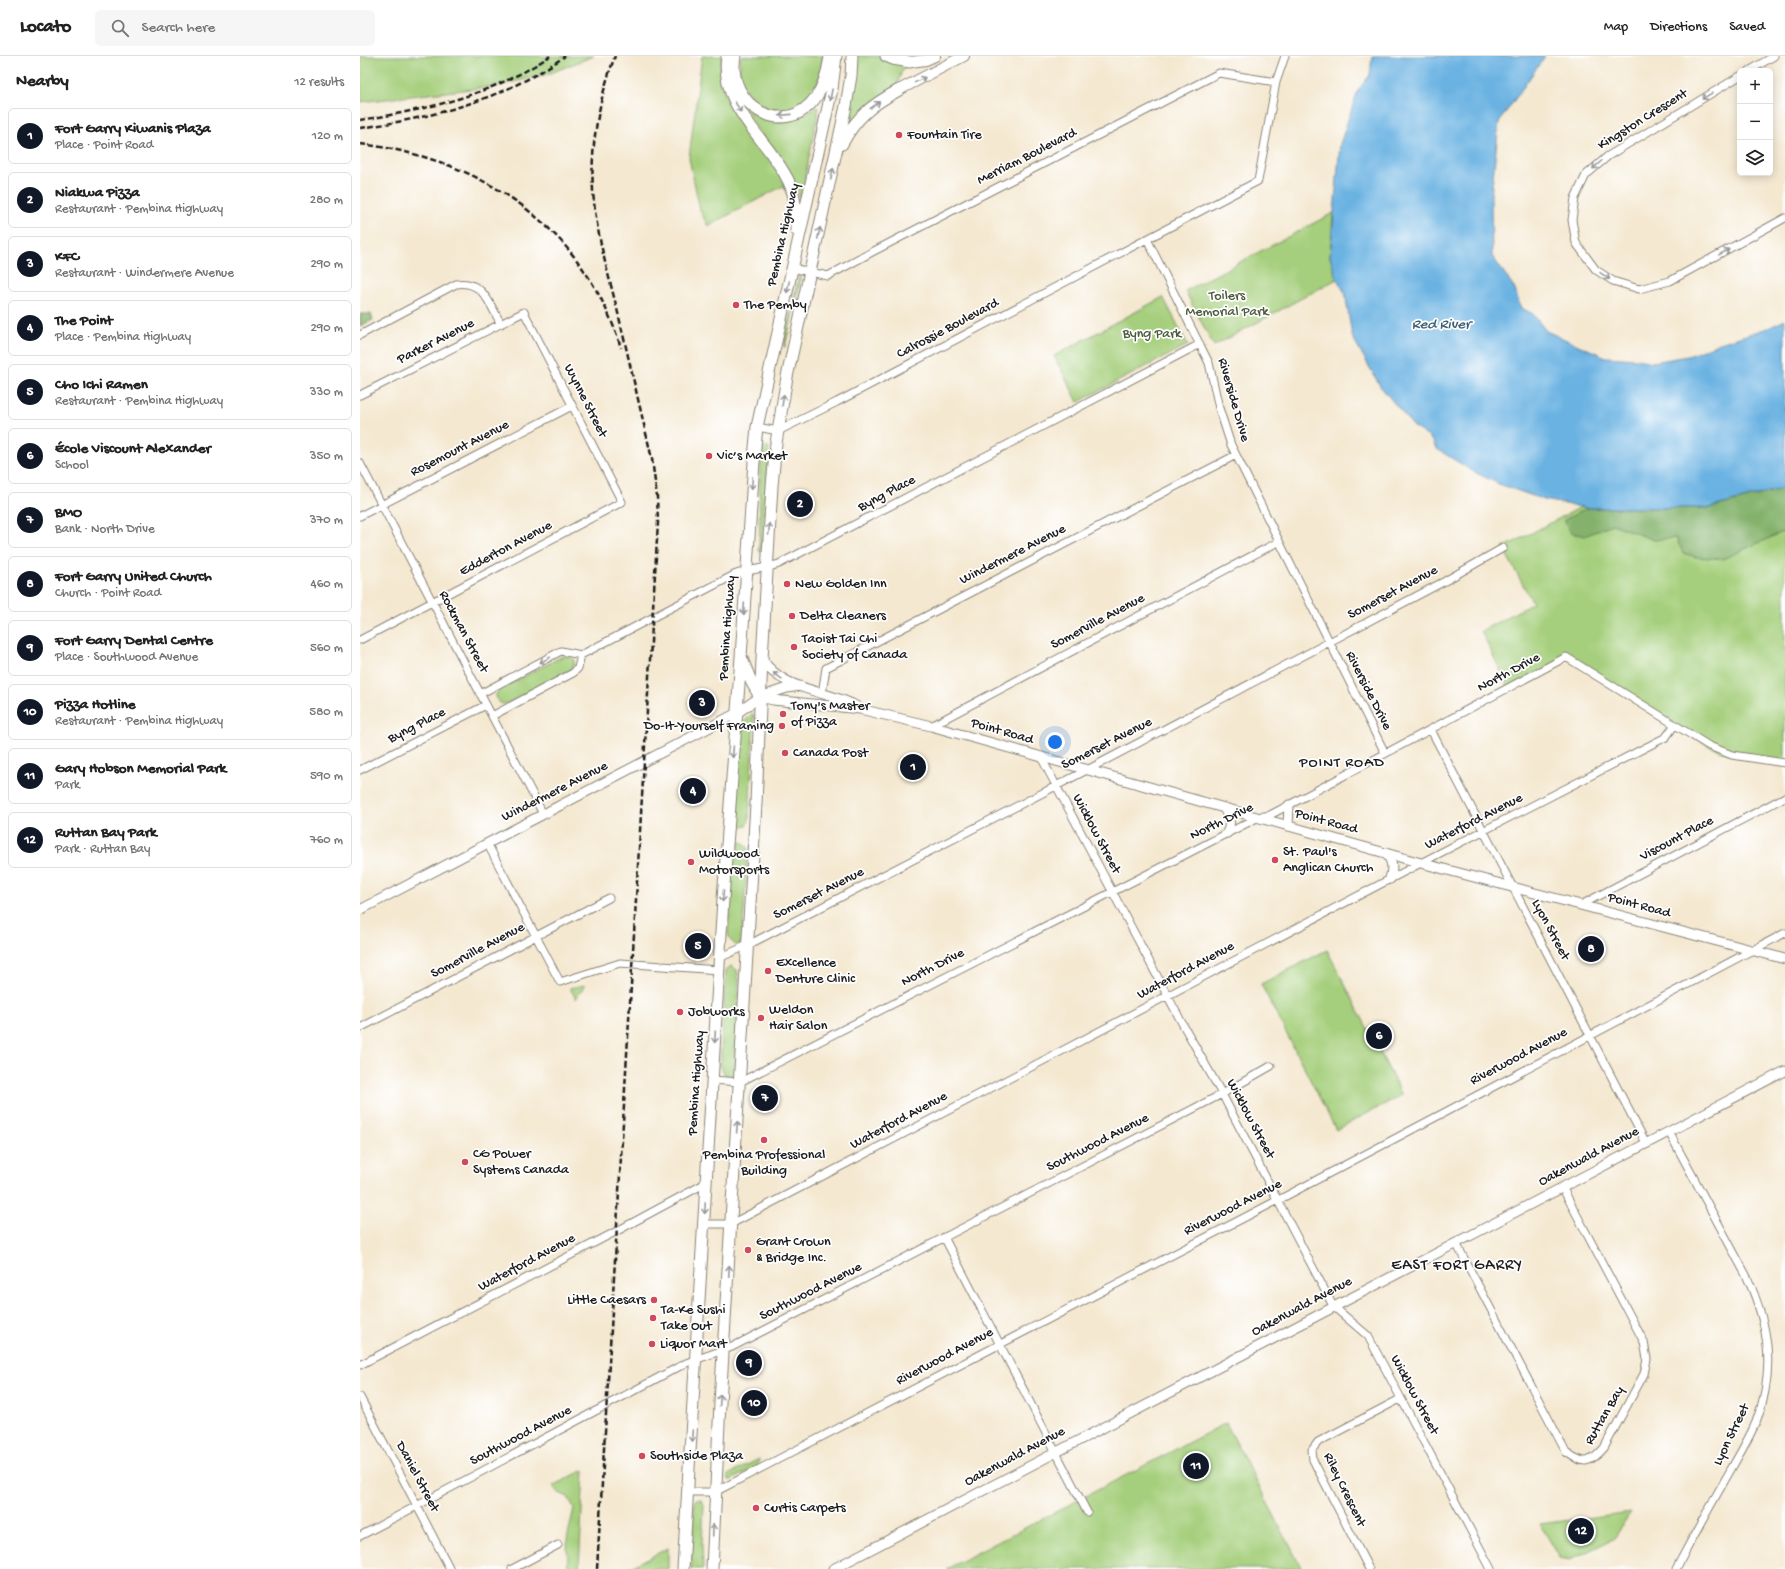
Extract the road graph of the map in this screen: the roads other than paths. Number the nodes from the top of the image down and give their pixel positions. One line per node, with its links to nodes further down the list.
1 (727, 56): 19 (main road, one-way to 19)
2 (735, 56): 3 (main road, one-way to 2)
3 (830, 56)
4 (836, 56): 19 (main road, Pembina Highway, one-way to 19)
5 (852, 56): 16 (main road)
6 (886, 56): 11 (main road)
7 (935, 56): 11 (main road)
8 (964, 56): 15 (main road, one-way to 8)
9 (1285, 56): 14 (street)
10 (1774, 56): 12 (street)
11 (910, 62)
12 (1754, 68)
13 (1737, 78): 17 (street, Kingston Crescent, one-way to 17)
14 (1276, 82): 18 (street); 21 (street, Merriam Boulevard)
15 (899, 90): 16 (main road, one-way to 15)
16 (835, 157): 21 (main road, one-way to 16)
17 (1785, 218)
18 (1147, 239): 25 (street, Riverside Drive); 29 (street, Calrossie Boulevard)
19 (797, 249): 20 (main road, Pembina Highway)
20 (792, 268): 21 (street, Merriam Boulevard); 28 (main road, Pembina Highway, one-way to 28)
21 (810, 271): 29 (main road, one-way to 21)
22 (524, 312): 23 (street, Parker Avenue); 27 (street, Wynne Street)
23 (501, 324): 24 (street); 26 (street, Parker Avenue)
24 (360, 335)
25 (1200, 344): 30 (street, Riverside Drive); 37 (street, Byng Place)
26 (360, 395)
27 (572, 406): 32 (street, Wynne Street); 33 (street, Rosemount Avenue)
28 (758, 427): 29 (street); 38 (main road, Pembina Highway, one-way to 38)
29 (778, 431): 37 (main road, one-way to 29)
30 (1236, 455): 35 (street, Riverside Drive); 47 (street, Windermere Avenue)
31 (360, 463): 33 (street, Rockman Street)
32 (622, 502): 39 (street, Edderton Avenue)
33 (382, 505): 34 (street, Rosemount Avenue); 39 (street, Rockman Street)
34 (360, 516)
35 (1278, 542): 41 (street, Riverside Drive); 54 (street, Somerville Avenue)
36 (1503, 548): 41 (street, Somerset Avenue)
37 (767, 568): 38 (street, Byng Place); 44 (main road)
38 (747, 570): 42 (street, Byng Place); 43 (main road, Pembina Highway, one-way to 43)
39 (432, 602): 40 (street, Edderton Avenue); 46 (street, Rockman Street)
40 (360, 640)
41 (1328, 642): 57 (street, Riverside Drive); 61 (street, Somerset Avenue)
42 (581, 655): 46 (street, one-way to 46); 53 (street)
43 (741, 657): 48 (main road); 52 (main road, Pembina Highway)
44 (762, 659): 45 (street, Point Road, one-way to 44); 48 (main road)
45 (800, 686): 47 (street, Point Road); 48 (street)
46 (480, 694): 50 (street, Rockman Street)
47 (822, 694): 49 (street); 51 (street, Point Road)
48 (760, 697): 49 (street, Point Road); 52 (street, Windermere Avenue); 82 (main road)
49 (808, 703): 51 (street, Point Road)
50 (486, 705): 53 (street, Rockman Street); 60 (street, Byng Place)
51 (860, 709): 54 (street, Point Road)
52 (737, 713): 66 (street, Windermere Avenue); 84 (main road, Pembina Highway, one-way to 84)
53 (492, 716): 66 (street, Rockman Street)
54 (931, 726): 58 (street, Point Road)
55 (1674, 726): 56 (street, North Drive); 59 (street, North Drive); 69 (street, Waterford Avenue)
56 (1431, 730): 57 (street, North Drive); 69 (street, Lyon Street)
57 (1385, 753): 64 (street, North Drive)
58 (1041, 757): 61 (street, Point Road); 62 (street, Wicklow Street)
59 (1785, 763)
60 (360, 770)
61 (1087, 770): 62 (street, Somerset Avenue); 65 (street, Point Road)
62 (1055, 785): 76 (street, Wicklow Street); 82 (street, Somerset Avenue)
63 (1785, 797): 78 (street, Viscount Place)
64 (1289, 805): 67 (street, North Drive); 68 (street)
65 (1224, 808): 67 (street, Point Road); 70 (street)
66 (543, 814): 71 (street, Windermere Avenue)
67 (1258, 817): 68 (street, Point Road); 70 (street, North Drive)
68 (1288, 826): 72 (street, Point Road)
69 (1484, 831): 73 (street, Waterford Avenue); 75 (street, Lyon Street)
70 (1227, 833): 76 (street, North Drive)
71 (487, 843): 79 (street, Windermere Avenue); 81 (street)
72 (1386, 853): 73 (street, Point Road); 74 (street)
73 (1422, 863): 74 (street, Waterford Avenue); 75 (street, Point Road)
74 (1390, 879): 87 (street, Waterford Avenue)
75 (1512, 886): 78 (street, Point Road); 89 (street, Lyon Street)
76 (1112, 892): 87 (street, Wicklow Street); 93 (street, North Drive)
77 (609, 898): 81 (street, Somerville Avenue)
78 (1581, 905): 83 (street, Point Road)
79 (360, 910)
80 (1785, 933): 83 (street, Riverwood Avenue)
81 (535, 935): 86 (street); 88 (street, Somerville Avenue)
82 (748, 945): 84 (street, Somerset Avenue); 93 (main road)
83 (1752, 951): 85 (street, Point Road); 89 (street, Riverwood Avenue)
84 (719, 958): 86 (main road, Pembina Highway)
85 (1785, 959)
86 (719, 970): 92 (main road, Pembina Highway, one-way to 92)
87 (1167, 996): 94 (street, Wicklow Street); 101 (street, Waterford Avenue)
88 (360, 1028)
89 (1590, 1035): 96 (street, Lyon Street); 99 (street, Riverwood Avenue)
90 (1271, 1066): 94 (street, Southwood Avenue)
91 (1785, 1071): 95 (street, Oakenwald Avenue)
92 (712, 1080): 93 (street); 97 (main road, Pembina Highway)
93 (740, 1082): 101 (main road, one-way to 93)
94 (1222, 1094): 99 (street, Wicklow Street); 102 (street, Southwood Avenue)
95 (1669, 1132): 96 (street, Oakenwald Avenue); 125 (street, Lyon Street)
96 (1646, 1143): 98 (street, Oakenwald Avenue)
97 (706, 1183): 100 (main road, Pembina Highway, one-way to 100); 108 (street, Waterford Avenue)
98 (1562, 1187): 103 (street, Oakenwald Avenue); 103 (street, Ruttan Bay)
99 (1277, 1200): 104 (street, Wicklow Street); 105 (street, Riverwood Avenue)
100 (704, 1224): 101 (street, Waterford Avenue); 107 (main road, Pembina Highway)
101 (731, 1224): 106 (main road, one-way to 101)
102 (944, 1237): 105 (street); 106 (street, Southwood Avenue)
103 (1456, 1242): 104 (street, Oakenwald Avenue)
104 (1333, 1306): 110 (street, Wicklow Street); 111 (street, Oakenwald Avenue)
105 (1000, 1343): 111 (street); 113 (street, Riverwood Avenue)
106 (724, 1351): 107 (street, Southwood Avenue); 113 (main road, one-way to 106)
107 (696, 1359): 112 (main road, Pembina Highway, one-way to 112); 114 (street, Southwood Avenue)
108 (360, 1365)
109 (360, 1397): 114 (street, Daniel Street)
110 (1400, 1399): 123 (street, Riley Crescent); 124 (street, Wicklow Street)
111 (1056, 1452): 115 (street); 122 (street, Oakenwald Avenue)
112 (688, 1492): 113 (street, Riverwood Avenue); 118 (main road, Pembina Highway)
113 (715, 1492): 121 (main road, one-way to 113)
114 (417, 1506): 116 (street, Southwood Avenue); 119 (street, Daniel Street)
115 (1088, 1512)
116 (360, 1536)
117 (558, 1545): 120 (street)
118 (682, 1566)
119 (450, 1569)
120 (512, 1569)
121 (712, 1569)
122 (833, 1569)
123 (1369, 1569)
124 (1490, 1569)
125 (1676, 1569)

